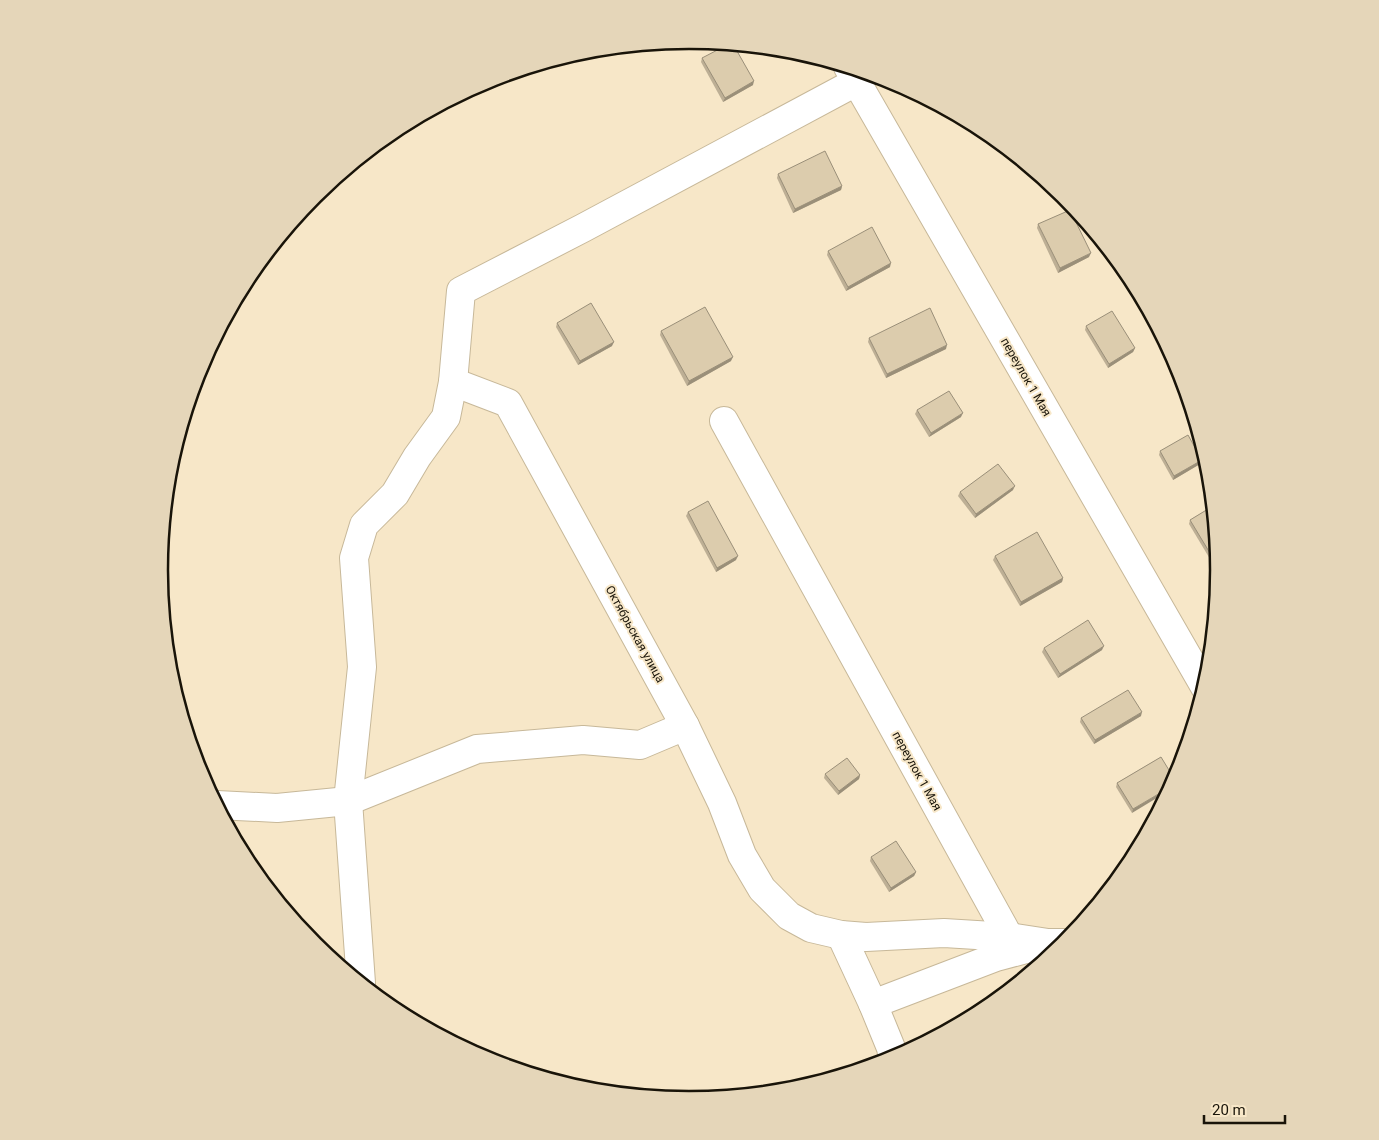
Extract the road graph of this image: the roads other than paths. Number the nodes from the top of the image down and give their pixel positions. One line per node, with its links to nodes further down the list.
1 (852, 74): 2 (street); 4 (street, переулок 1 Мая)
2 (452, 382): 5 (street, Октябрьская улица); 6 (street)
3 (724, 421): 9 (street, переулок 1 Мая)
4 (1200, 678)
5 (685, 726): 6 (street); 8 (street, Октябрьская улица)
6 (348, 801): 7 (street); 12 (street)
7 (224, 805)
8 (841, 935): 9 (street, Октябрьская улица); 13 (street)
9 (1009, 937): 10 (street, Октябрьская улица)
10 (1054, 943)
11 (1053, 944): 13 (street)
12 (360, 974)
13 (873, 1004): 14 (street)
14 (892, 1051)

